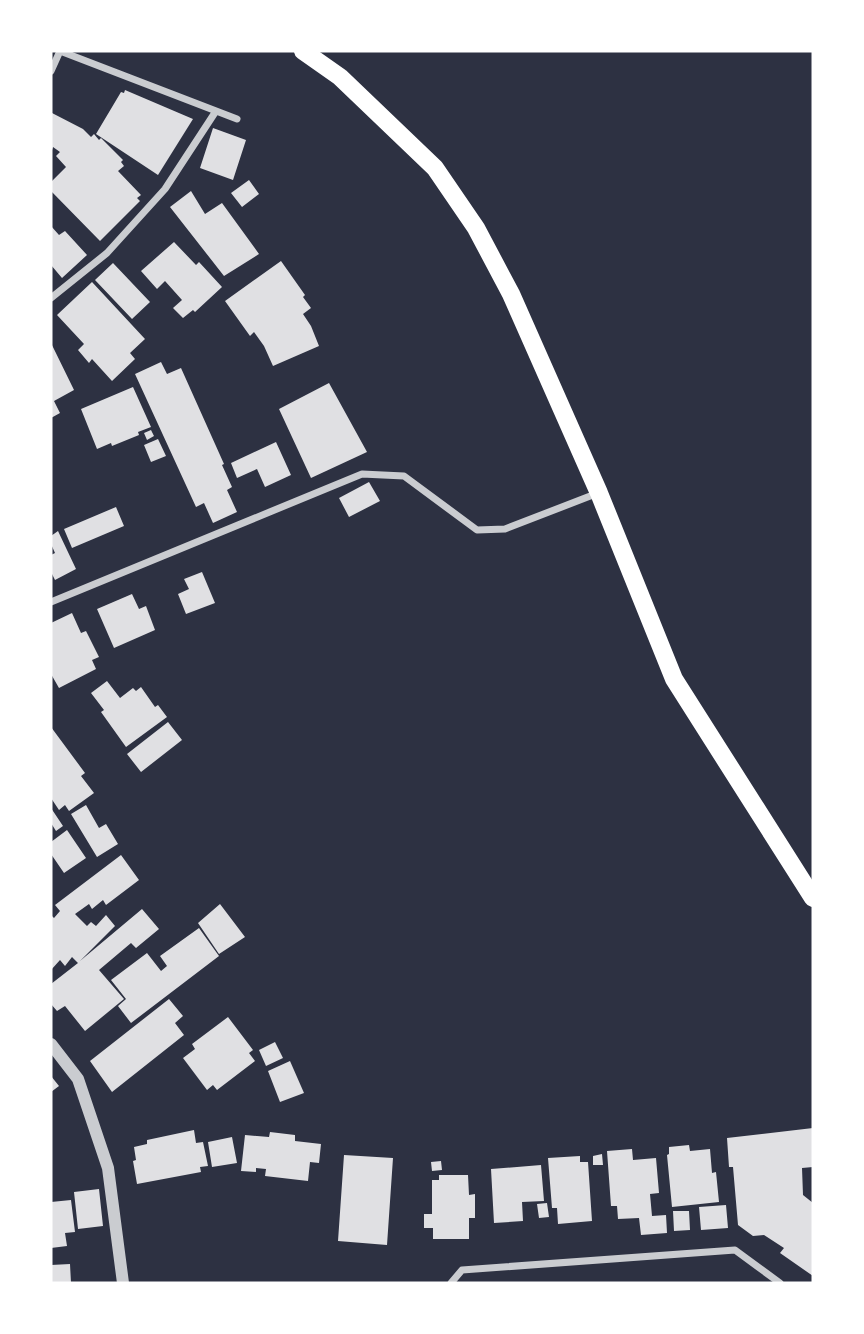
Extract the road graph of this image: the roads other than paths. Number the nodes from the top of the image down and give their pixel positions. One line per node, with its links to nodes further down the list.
1 (303, 51): 6 (main road)
2 (51, 71): 3 (street)
3 (216, 111): 4 (street); 5 (street)
4 (237, 119)
5 (51, 298)
6 (599, 493): 7 (street); 8 (main road)
7 (51, 602)
8 (813, 898)
9 (51, 1044): 10 (street)
10 (122, 1283)
11 (451, 1283): 12 (street)
12 (780, 1283)

